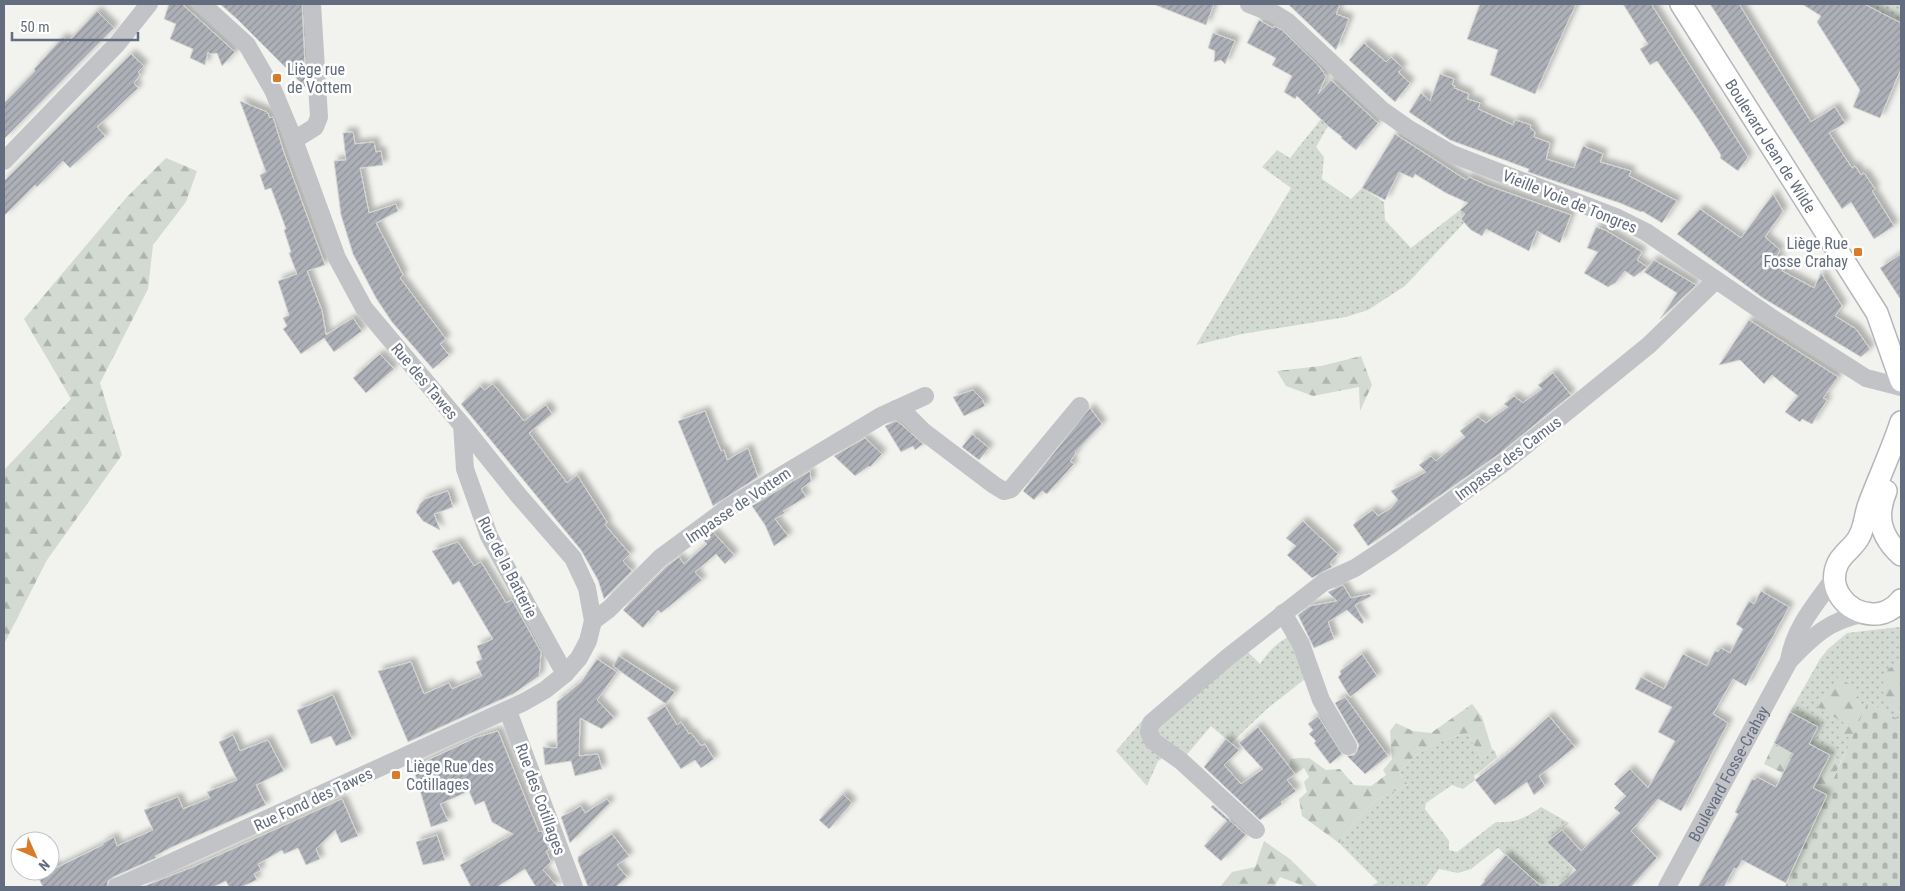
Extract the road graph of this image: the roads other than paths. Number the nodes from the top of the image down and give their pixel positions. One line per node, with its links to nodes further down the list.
1 (149, 4): 7 (street)
2 (202, 4): 6 (street, Rue des Tawes)
3 (312, 4): 6 (street)
4 (1249, 4): 8 (street, Vieille Voie de Tongres)
5 (1681, 4): 9 (main road, Boulevard Jean de Wilde)
6 (294, 140): 17 (street, Rue des Tawes)
7 (4, 161)
8 (1716, 280): 12 (street, Vieille Voie de Tongres); 23 (street, Impasse des Camus)
9 (1877, 313): 10 (main road, Boulevard Jean de Wilde); 11 (main road, Boulevard Jean de Wilde)
10 (1901, 338)
11 (1901, 381)
12 (1901, 387)
13 (925, 396): 15 (street, Impasse de Vottem)
14 (1080, 406): 15 (street)
15 (896, 409): 25 (street, Impasse de Vottem)
16 (1901, 422): 19 (main road, Boulevard Fosse-Crahay)
17 (462, 425): 25 (street, Rue des Tawes); 27 (street, Rue de la Batterie)
18 (1901, 461): 20 (main road)
19 (1852, 547): 20 (main road); 21 (main road, Boulevard Fosse-Crahay)
20 (1896, 550)
21 (1835, 576): 24 (main road); 26 (street, Boulevard Fosse-Crahay)
22 (1898, 608): 24 (main road, Boulevard Fosse-Crahay)
23 (1283, 612): 29 (street); 30 (street, Impasse des Camus)
24 (1863, 614): 26 (street, Boulevard Fosse-Crahay)
25 (593, 621): 27 (street, Rue des Tawes)
26 (1789, 660): 33 (street, Boulevard Fosse-Crahay)
27 (565, 674): 28 (street, Rue des Tawes)
28 (508, 711): 31 (street, Rue Fond des Tawes); 32 (street, Rue des Cotillages)
29 (1348, 746)
30 (1256, 830)
31 (117, 887)
32 (574, 887)
33 (1667, 887)

